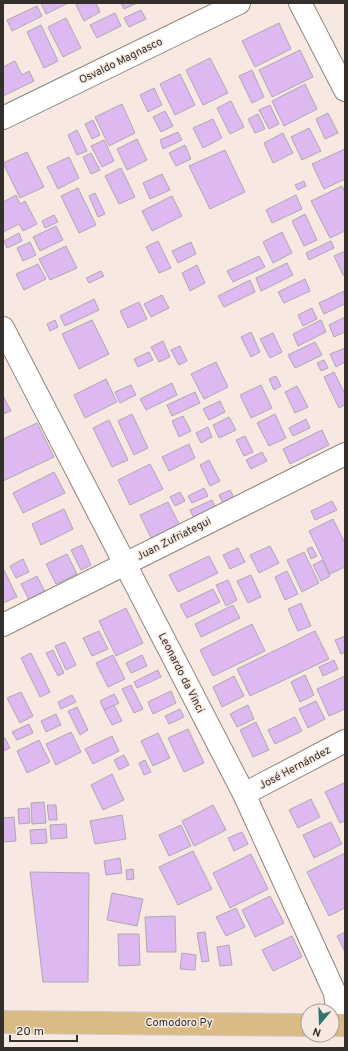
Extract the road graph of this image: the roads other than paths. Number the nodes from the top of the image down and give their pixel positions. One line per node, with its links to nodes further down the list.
1 (239, 3): 4 (street, Osvaldo Magnasco)
2 (300, 3): 3 (street)
3 (345, 90)
4 (3, 118)
5 (3, 328): 7 (street, Leonardo da Vinci)
6 (345, 454): 7 (street, Juan Zufriategui)
7 (125, 564): 8 (street, Juan Zufriategui); 10 (street, Leonardo da Vinci)
8 (3, 625)
9 (345, 741): 10 (street, José Hernández)
10 (244, 794): 11 (street, Leonardo da Vinci)
11 (336, 1003)
12 (3, 1022): 13 (main road, Comodoro Py)
13 (300, 1024)

